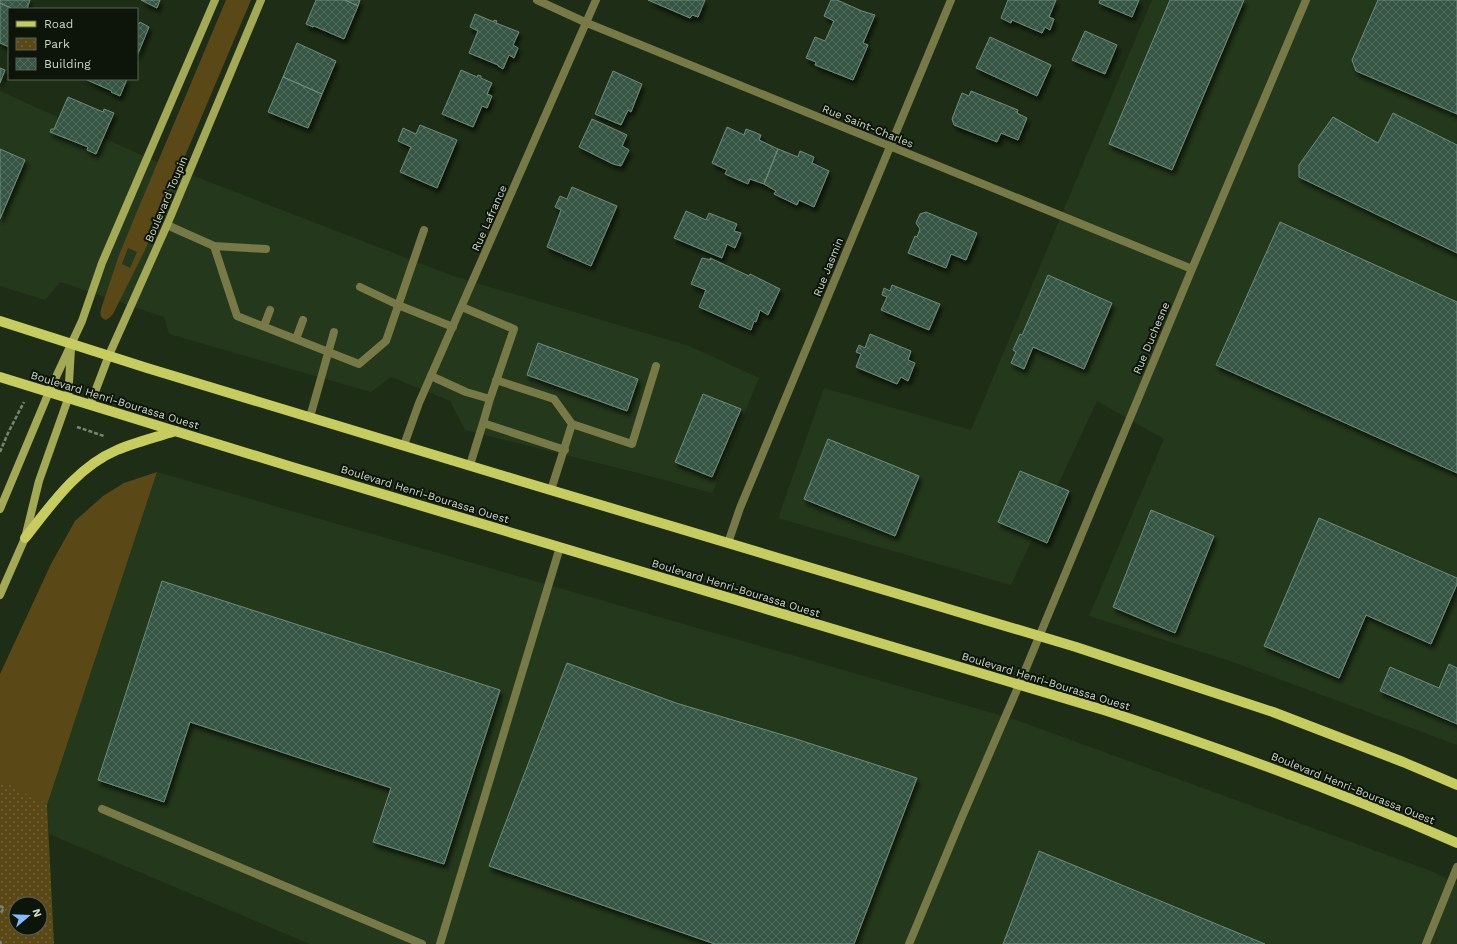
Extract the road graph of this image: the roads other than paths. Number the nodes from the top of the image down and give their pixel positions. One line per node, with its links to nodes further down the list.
1 (215, 0): 24 (street)
2 (261, 0): 9 (street, Boulevard Toupin)
3 (537, 0): 7 (street, Rue Saint-Charles)
4 (596, 0): 7 (street, Rue Lafrance)
5 (951, 0): 8 (street, Rue Jasmin)
6 (1306, 0): 13 (street, Rue Duchesne)
7 (587, 23): 8 (street, Rue Saint-Charles); 16 (street, Rue Lafrance)
8 (889, 146): 13 (street, Rue Saint-Charles); 45 (street, Rue Jasmin)
9 (167, 225): 11 (street); 26 (street, Boulevard Toupin)
10 (424, 230): 15 (street)
11 (214, 246): 12 (street); 20 (street)
12 (266, 249)
13 (1192, 269): 48 (street, Rue Duchesne)
14 (360, 287): 15 (street)
15 (398, 305): 21 (street); 25 (street)
16 (462, 307): 21 (street, Rue Lafrance); 30 (street)
17 (270, 310): 20 (street)
18 (302, 320): 23 (street)
19 (0, 321): 24 (main road)
20 (264, 326): 23 (street)
21 (453, 326): 28 (street, Rue Lafrance)
22 (334, 332): 25 (street)
23 (296, 339): 25 (street)
24 (71, 344): 26 (main road); 31 (street); 32 (street)
25 (328, 351): 35 (street)
26 (109, 355): 34 (street, Boulevard Toupin); 35 (main road)
27 (656, 366): 37 (street)
28 (431, 376): 33 (street); 39 (street, Rue Lafrance)
29 (0, 377): 31 (main road, Boulevard Henri-Bourassa Ouest)
30 (496, 380): 33 (street); 37 (street)
31 (49, 392): 32 (main road, Boulevard Henri-Bourassa Ouest); 43 (street)
32 (68, 399): 34 (main road, Boulevard Henri-Bourassa Ouest); 44 (street)
33 (490, 399): 36 (street)
34 (90, 405): 38 (main road, Boulevard Henri-Bourassa Ouest)
35 (310, 417): 39 (main road)
36 (484, 423): 40 (street); 41 (street)
37 (572, 424): 40 (street)
38 (176, 431): 44 (main road); 46 (main road, Boulevard Henri-Bourassa Ouest)
39 (404, 444): 41 (main road)
40 (565, 450): 42 (street)
41 (470, 464): 42 (main road)
42 (551, 490): 45 (main road)
43 (0, 509)
44 (25, 538): 47 (street)
45 (728, 543): 48 (main road)
46 (560, 547): 49 (main road, Boulevard Henri-Bourassa Ouest); 55 (street)
47 (0, 595)
48 (1040, 636): 49 (street, Rue Duchesne); 50 (main road)
49 (1020, 685): 52 (main road, Boulevard Henri-Bourassa Ouest); 56 (street, Rue Duchesne)
50 (1457, 785)
51 (102, 809): 54 (street)
52 (1457, 843)
53 (1457, 867): 57 (street)
54 (422, 944)
55 (440, 944)
56 (909, 944)
57 (1426, 944)

